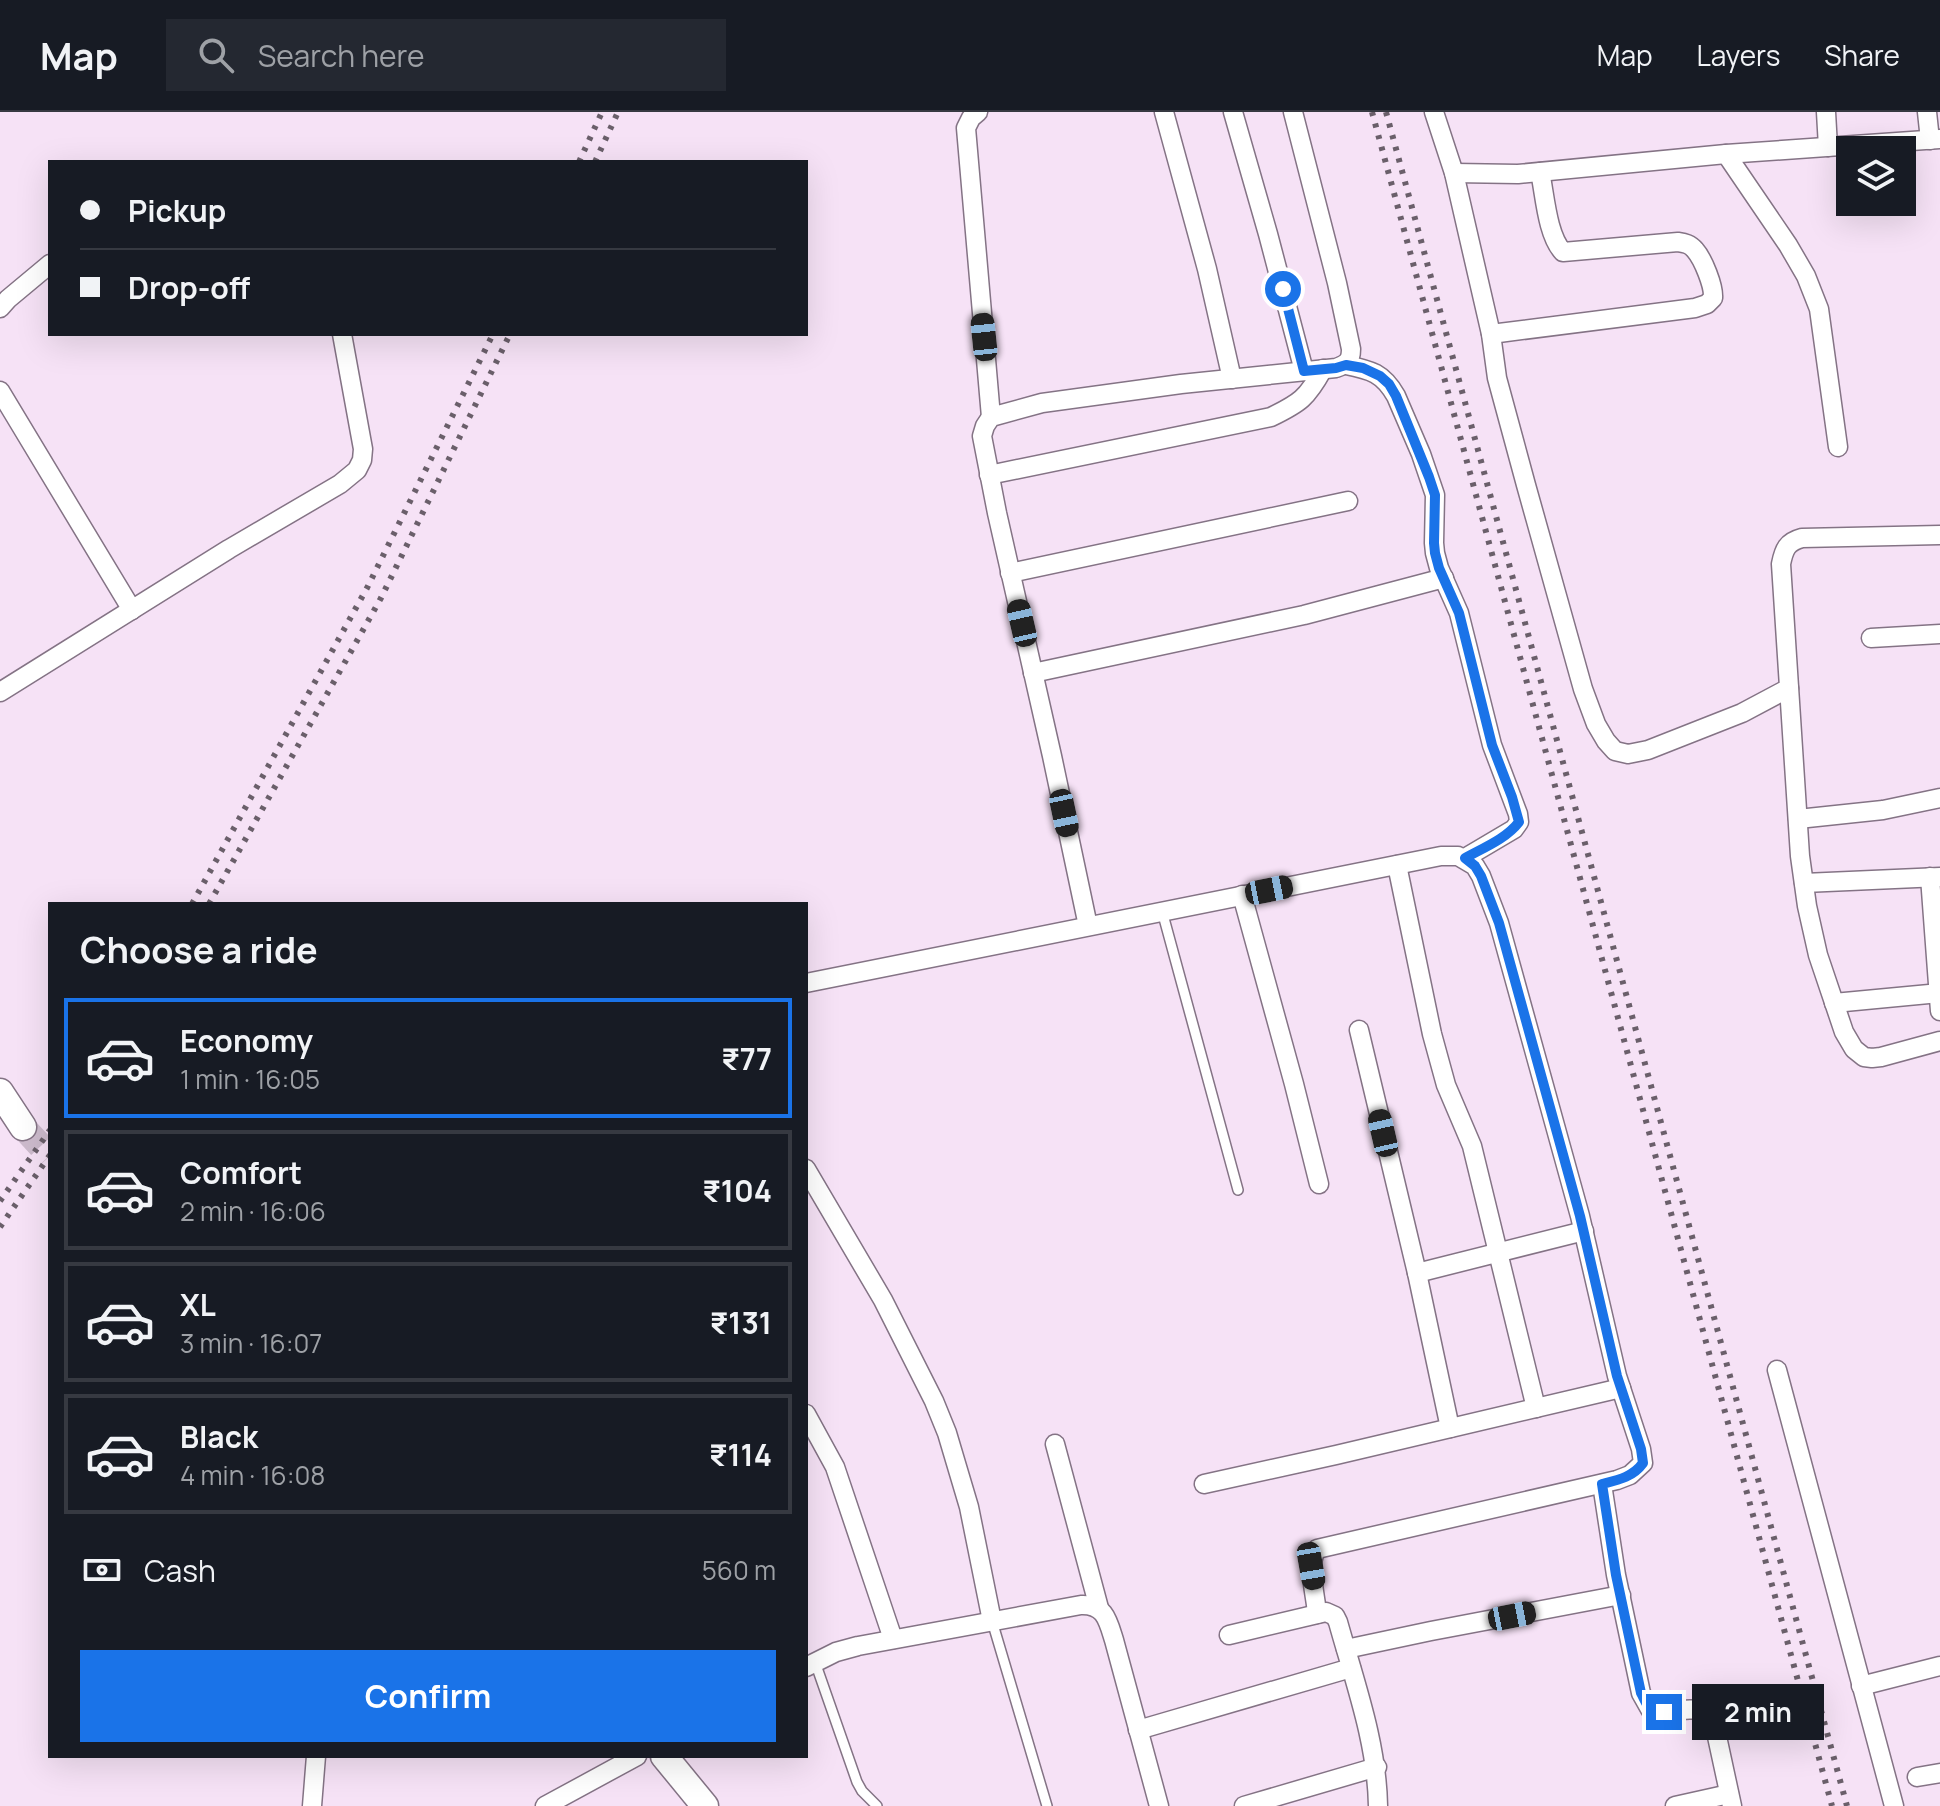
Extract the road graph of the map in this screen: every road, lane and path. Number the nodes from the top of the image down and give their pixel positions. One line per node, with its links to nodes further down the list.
1 (978, 112): 22 (street)
2 (1164, 112): 20 (street)
3 (1233, 112): 19 (street)
4 (1293, 112): 17 (street)
5 (1434, 112): 12 (street)
6 (1826, 112): 9 (street)
7 (1927, 112): 8 (street)
8 (1935, 140): 9 (street)
9 (1828, 147): 10 (street)
10 (1726, 154): 11 (street); 23 (street)
11 (1540, 172): 12 (street); 15 (street)
12 (1454, 173): 15 (street)
13 (48, 266): 14 (street)
14 (0, 308)
15 (1491, 334): 33 (street)
16 (342, 336): 29 (street)
17 (1346, 365): 18 (street); 28 (street)
18 (1323, 369): 19 (street); 24 (street)
19 (1304, 371): 20 (street)
20 (1232, 379): 22 (street)
21 (0, 391): 29 (street)
22 (991, 417): 24 (street)
23 (1838, 447)
24 (989, 475): 27 (street)
25 (1348, 501): 27 (street)
26 (1940, 535): 33 (street)
27 (1010, 573): 32 (street)
28 (1444, 578): 32 (street); 37 (street)
29 (132, 610): 34 (street)
30 (1940, 634): 31 (street)
31 (1871, 638)
32 (1033, 673): 43 (street)
33 (1789, 688): 36 (street)
34 (0, 692)
35 (1940, 798): 36 (street)
36 (1798, 819): 40 (street)
37 (1465, 858): 38 (street); 52 (street)
38 (1397, 865): 41 (street); 53 (street)
39 (1935, 877): 40 (street); 45 (street)
40 (1804, 883): 46 (street)
41 (1242, 895): 42 (street); 50 (street)
42 (1162, 911): 43 (street); 51 (lane)
43 (1088, 926): 44 (street)
44 (808, 983)
45 (1940, 999): 46 (street)
46 (1834, 1003): 48 (street)
47 (1359, 1030): 54 (street)
48 (1940, 1041)
49 (808, 1172): 66 (street)
50 (1319, 1184)
51 (1238, 1190)
52 (1584, 1231): 53 (street); 56 (street)
53 (1499, 1252): 54 (street); 57 (street)
54 (1417, 1273): 59 (street)
55 (1777, 1370): 72 (street)
56 (1621, 1388): 57 (street); 62 (street)
57 (1536, 1408): 59 (street)
58 (808, 1418): 68 (street)
59 (1450, 1428): 61 (street)
60 (1055, 1444): 64 (street)
61 (1204, 1484)
62 (1602, 1484): 63 (street); 65 (street)
63 (1621, 1595): 69 (street); 80 (street)
64 (1099, 1608): 66 (street); 73 (street)
65 (1317, 1614): 67 (street); 69 (street)
66 (992, 1621): 68 (street); 85 (lane)
67 (1229, 1635)
68 (893, 1639): 70 (street)
69 (1349, 1658): 73 (street); 77 (street)
70 (811, 1665): 84 (lane)
71 (1940, 1666): 72 (street)
72 (1861, 1686): 90 (street)
73 (1138, 1730): 86 (street)
74 (316, 1758): 81 (street)
75 (633, 1758): 82 (street)
76 (666, 1758): 83 (street)
77 (1377, 1767): 87 (street); 88 (street)
78 (1940, 1773): 79 (street)
79 (1917, 1777)
80 (1731, 1800): 89 (street)
81 (312, 1806)
82 (545, 1806)
83 (705, 1806)
84 (877, 1806)
85 (1047, 1806)
86 (1159, 1806)
87 (1244, 1806)
88 (1378, 1806)
89 (1675, 1806)
90 (1894, 1806)

